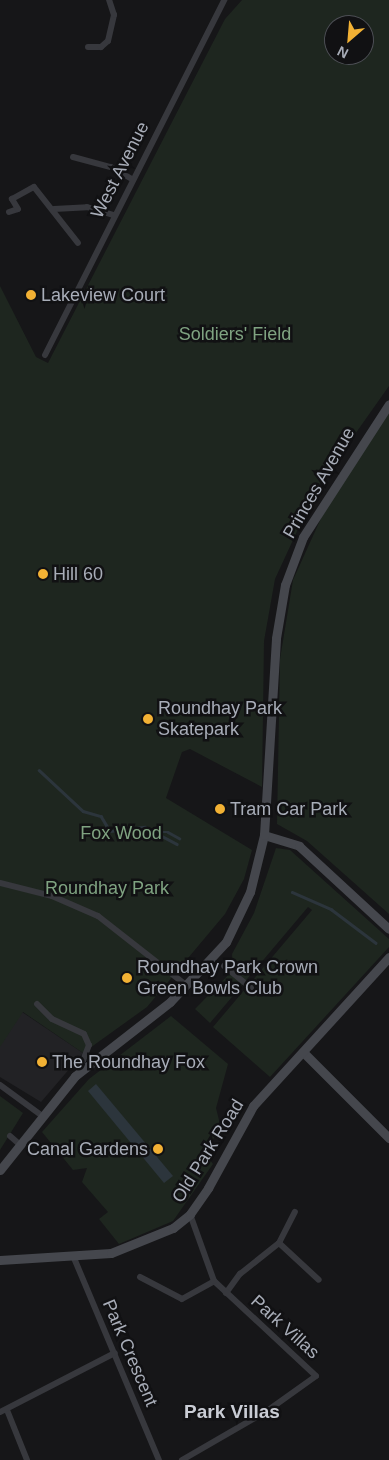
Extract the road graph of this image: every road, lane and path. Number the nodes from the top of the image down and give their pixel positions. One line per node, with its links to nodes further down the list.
1 (109, 0): 3 (street)
2 (224, 0): 5 (street, West Avenue)
3 (88, 47)
4 (72, 158): 5 (street)
5 (132, 179): 8 (street, West Avenue)
6 (54, 209): 7 (street); 8 (street); 9 (street)
7 (9, 212)
8 (114, 215): 10 (street, West Avenue)
9 (78, 242)
10 (45, 355)
11 (389, 404): 12 (street, Princes Avenue)
12 (264, 835): 14 (street); 17 (street, Princes Avenue)
13 (0, 884): 17 (street)
14 (389, 929)
15 (389, 957): 20 (street, Old Park Road)
16 (224, 966): 18 (street)
17 (186, 985): 23 (street, Princes Avenue)
18 (250, 988)
19 (38, 1004): 21 (street)
20 (303, 1052): 25 (street); 29 (street, Old Park Road)
21 (83, 1061)
22 (0, 1085): 23 (street)
23 (41, 1115): 26 (street, Princes Avenue)
24 (10, 1136): 26 (street)
25 (389, 1138)
26 (18, 1143): 27 (street, Princes Avenue)
27 (0, 1170)
28 (295, 1212): 30 (street)
29 (190, 1214): 31 (street, Old Park Road); 35 (street, Park Villas)
30 (279, 1243): 34 (street); 36 (street)
31 (74, 1258): 32 (street, Old Park Road); 37 (street, Park Crescent)
32 (0, 1260)
33 (140, 1277): 35 (street)
34 (319, 1280)
35 (214, 1281): 36 (street, Park Villas)
36 (226, 1293): 41 (street, Park Villas)
37 (115, 1353): 38 (street); 40 (street, Park Crescent)
38 (3, 1411): 39 (street)
39 (27, 1460)
40 (159, 1460)
41 (182, 1460)

